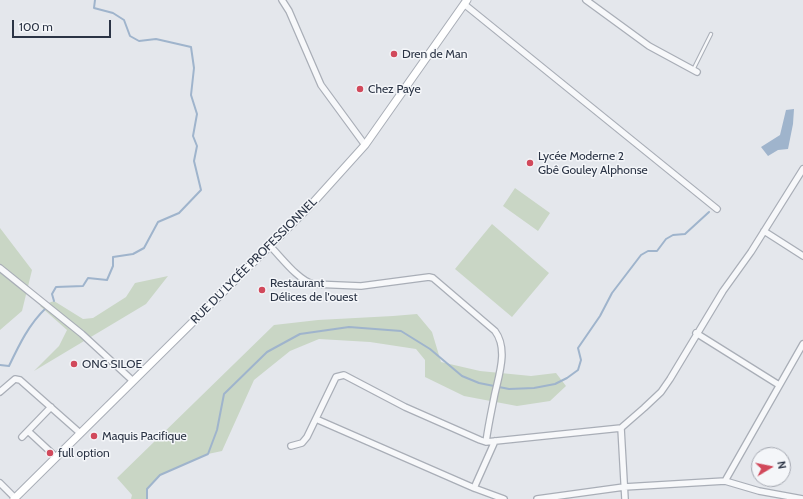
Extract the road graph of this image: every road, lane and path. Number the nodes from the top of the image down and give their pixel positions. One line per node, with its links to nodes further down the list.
1 (282, 0): 6 (street)
2 (586, 0): 5 (street)
3 (466, 2): 6 (main road, RUE DU LYCÉE PROFESSIONNEL); 8 (street)
4 (711, 34): 5 (lane)
5 (695, 71)
6 (365, 145): 10 (main road, RUE DU LYCÉE PROFESSIONNEL)
7 (803, 169): 9 (street)
8 (717, 209)
9 (764, 231): 11 (street); 13 (street)
10 (270, 246): 15 (main road, RUE DU LYCÉE PROFESSIONNEL); 25 (street)
11 (803, 256)
12 (0, 268): 15 (street)
13 (696, 334): 16 (street); 20 (street)
14 (803, 344): 16 (street)
15 (133, 382): 22 (main road, RUE DU LYCÉE PROFESSIONNEL)
16 (779, 385): 28 (street)
17 (0, 392): 18 (street)
18 (51, 407): 21 (street); 22 (street)
19 (316, 419): 25 (street); 26 (street); 31 (street)
20 (621, 428): 24 (street); 30 (street)
21 (28, 431): 23 (street); 27 (street)
22 (80, 433): 27 (main road, RUE DU LYCÉE PROFESSIONNEL)
23 (22, 437)
24 (495, 441): 25 (street); 31 (street)
25 (486, 442)
26 (291, 446)
27 (56, 457): 32 (main road, RUE DU LYCÉE PROFESSIONNEL)
28 (725, 481): 30 (street); 36 (street)
29 (0, 483): 32 (street)
30 (624, 487): 34 (street); 35 (street)
31 (474, 488): 33 (street)
32 (14, 499)
33 (504, 499)
34 (537, 499)
35 (625, 499)
36 (803, 499)

